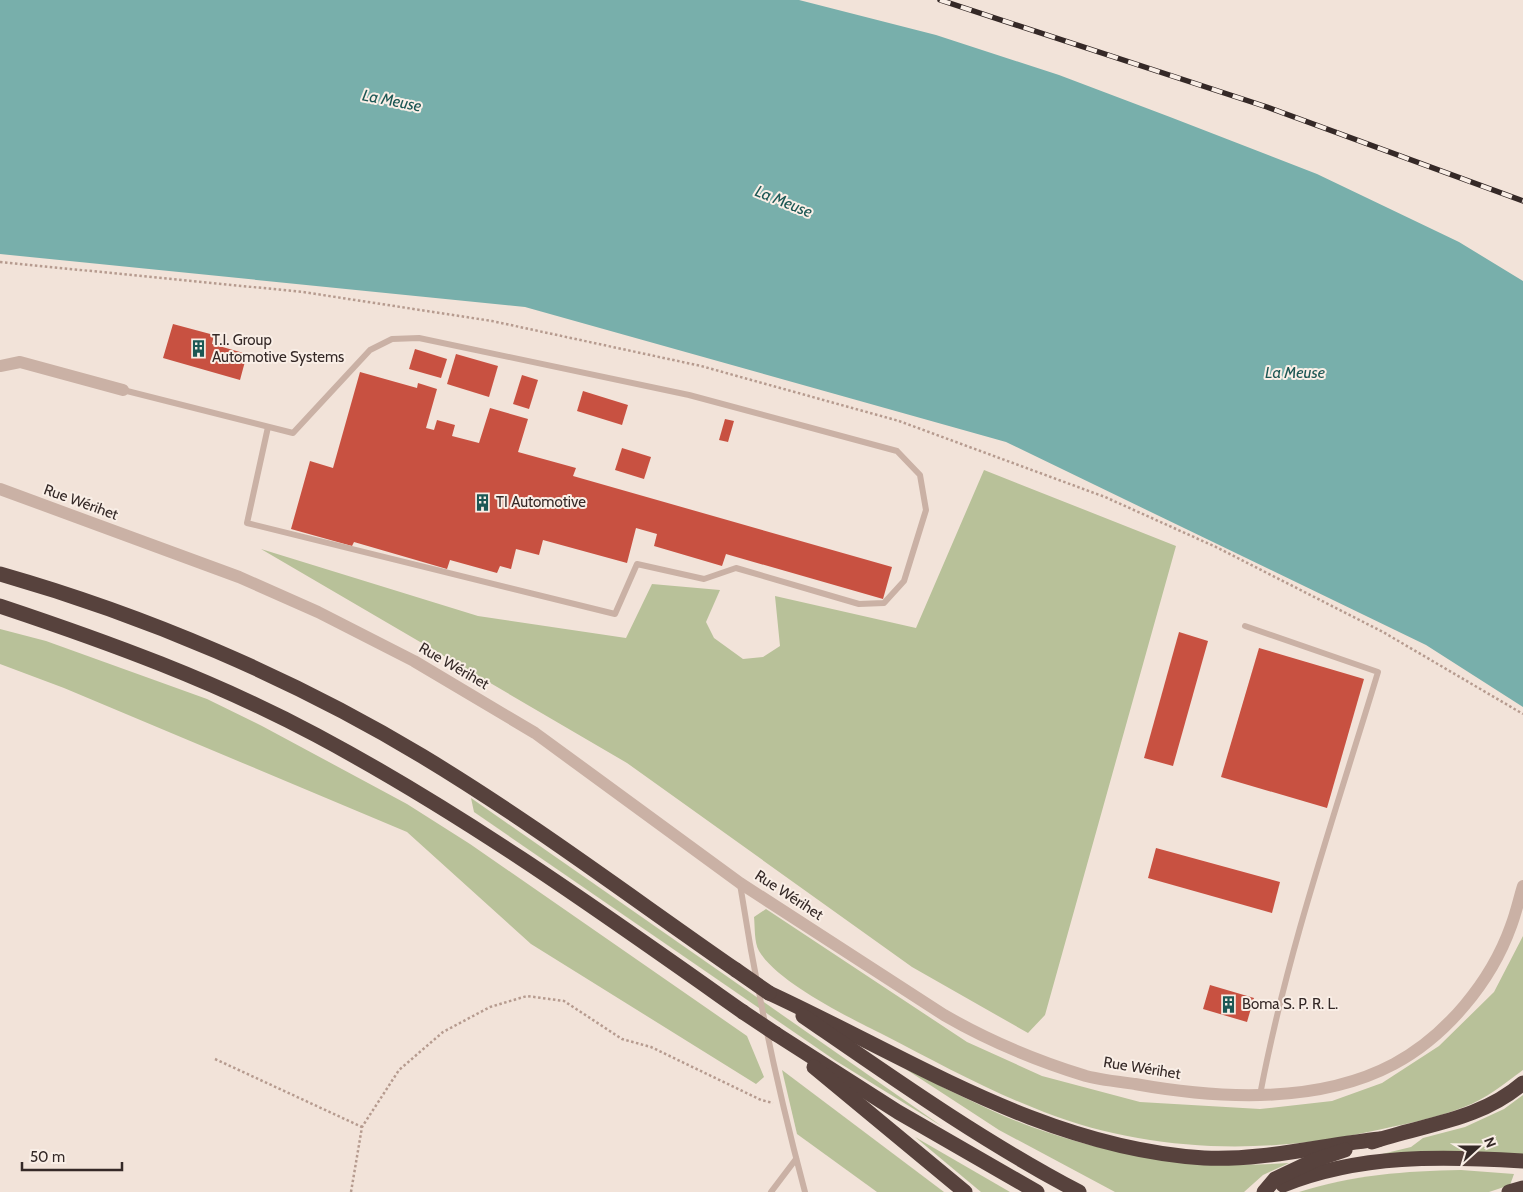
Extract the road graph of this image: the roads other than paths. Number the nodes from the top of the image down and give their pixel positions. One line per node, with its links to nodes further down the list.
1 (0, 366): 2 (street)
2 (122, 390): 3 (lane)
3 (268, 427): 3 (lane)
4 (0, 489): 8 (street, Rue Wérihet)
5 (0, 574): 10 (highway, bridge)
6 (0, 606): 11 (highway, bridge)
7 (1245, 626): 13 (lane)
8 (740, 883): 13 (street, Rue Wérihet); 15 (lane)
9 (1523, 886): 13 (street, Rue Wérihet)
10 (769, 993): 14 (highway); 22 (highway)
11 (778, 1035): 20 (highway); 21 (highway)
12 (1523, 1083): 14 (highway)
13 (1260, 1094)
14 (1380, 1139): 23 (highway)
15 (796, 1159): 18 (lane); 19 (lane)
16 (1523, 1161): 24 (highway)
17 (1523, 1188): 25 (highway)
18 (771, 1192)
19 (805, 1192)
20 (965, 1192)
21 (1037, 1192)
22 (1079, 1192)
23 (1264, 1192)
24 (1269, 1192)
25 (1509, 1192)

